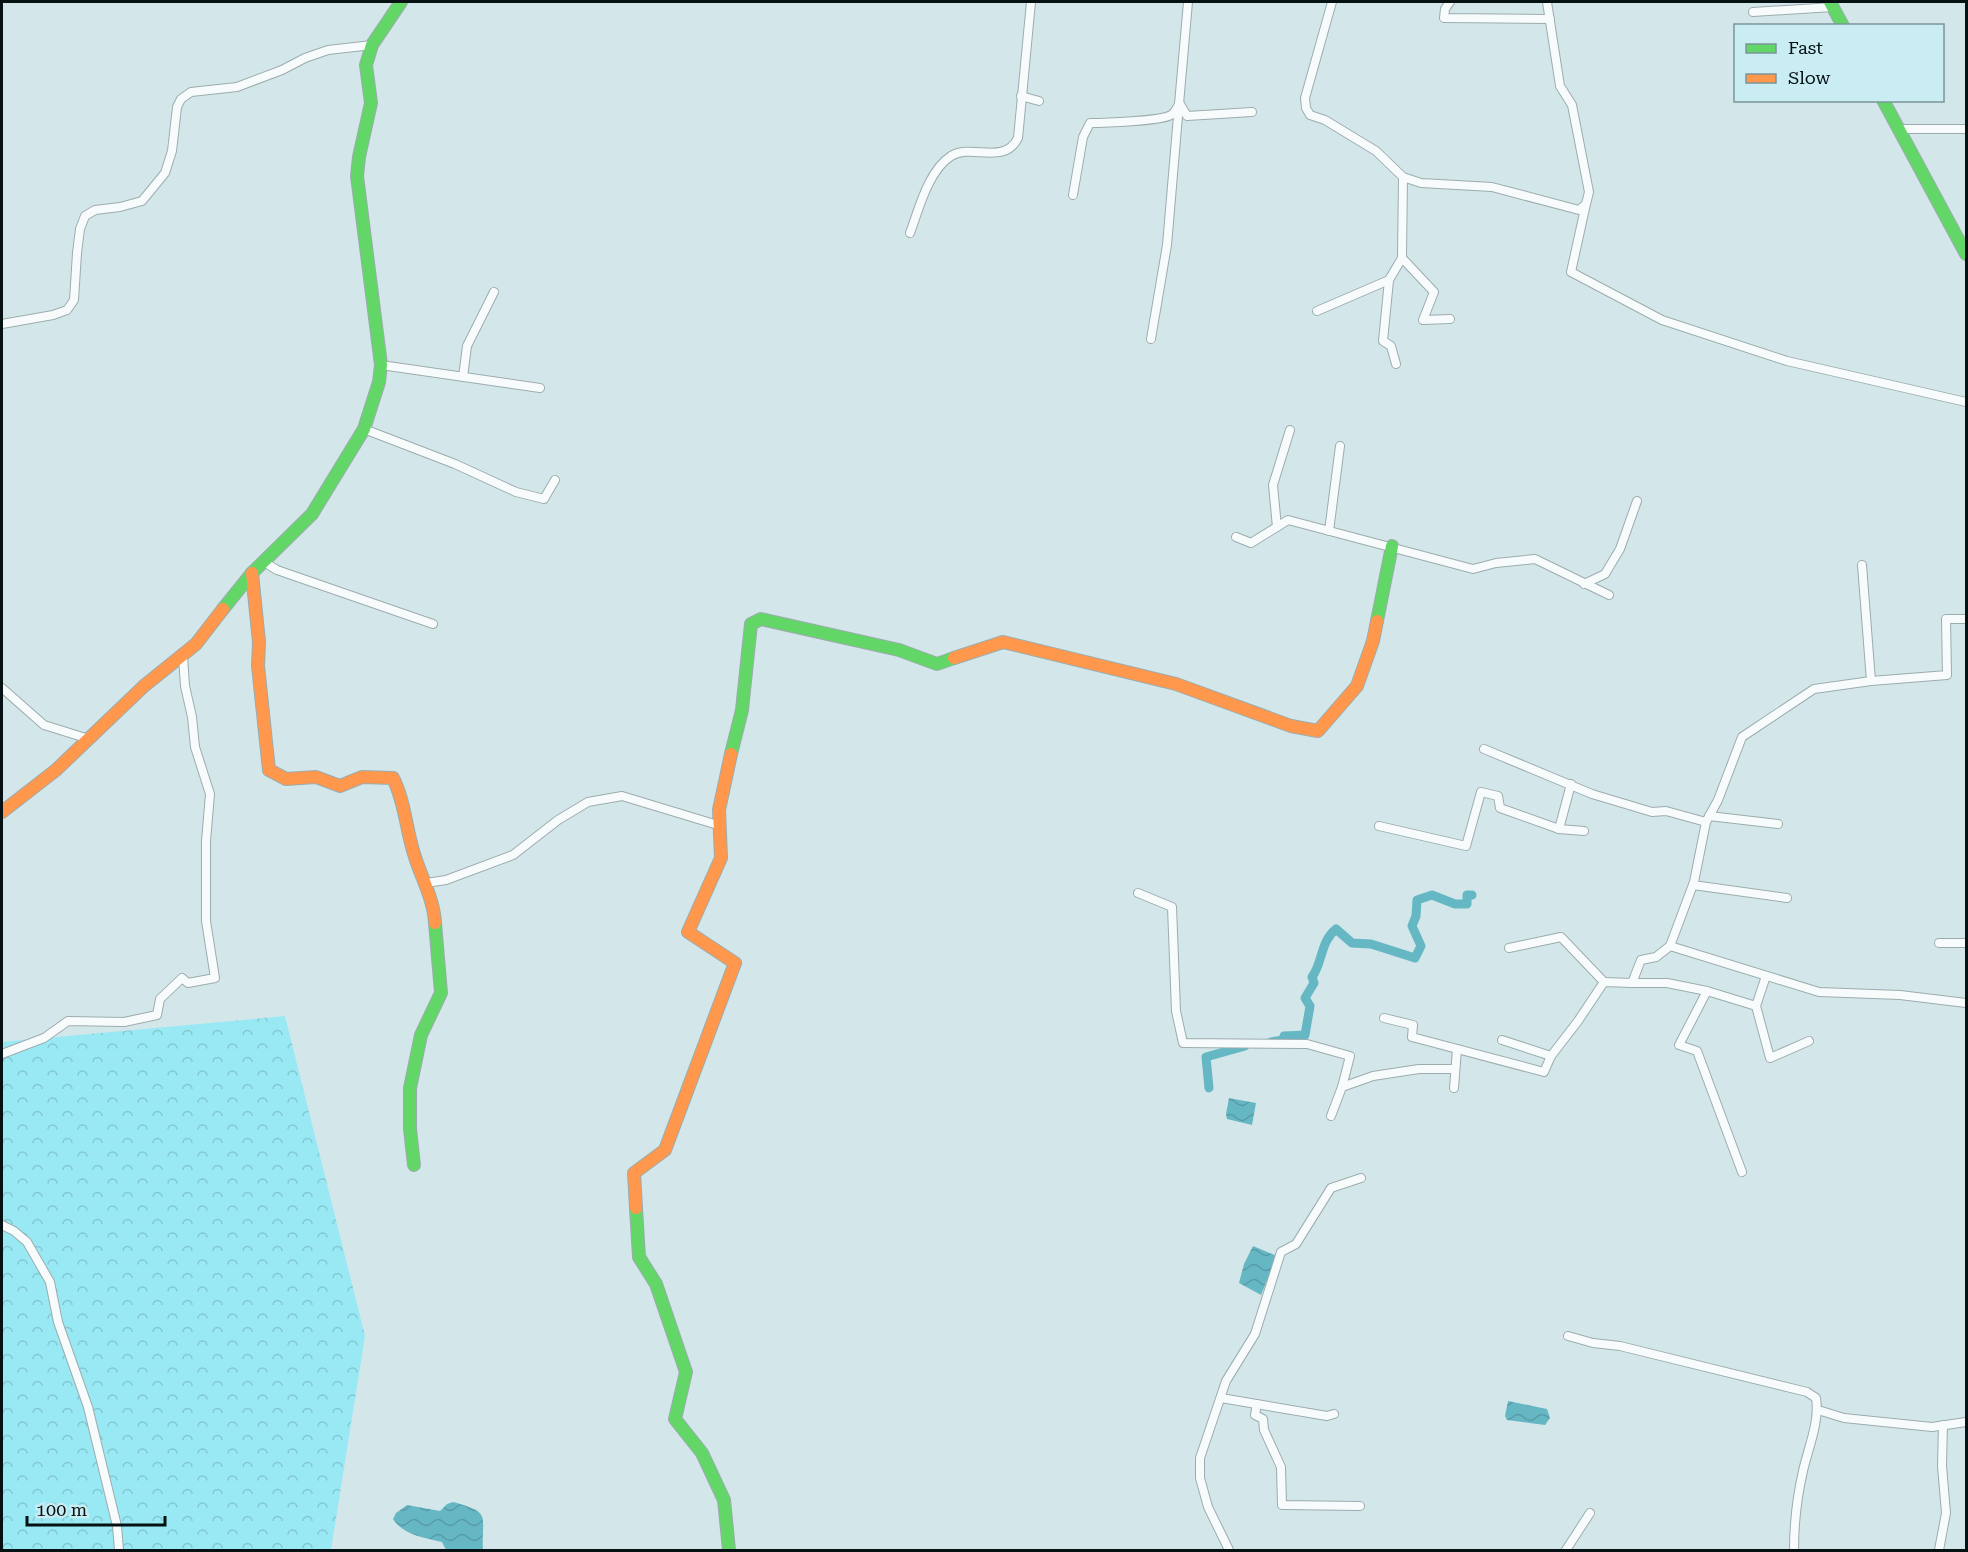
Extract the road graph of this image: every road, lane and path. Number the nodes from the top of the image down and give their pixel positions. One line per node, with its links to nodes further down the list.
1 (401, 2): 11 (main road)
2 (1030, 2): 12 (street)
3 (1188, 2): 15 (street)
4 (1332, 2): 19 (street)
5 (1450, 2): 9 (street)
6 (1547, 2): 9 (street)
7 (1831, 4): 8 (street); 10 (main road)
8 (1753, 12)
9 (1550, 20): 21 (street)
10 (1842, 24)
11 (372, 45): 29 (street); 32 (main road)
12 (1021, 96): 13 (street); 22 (street)
13 (1039, 101)
14 (1884, 102): 17 (main road)
15 (1179, 104): 16 (street); 20 (street); 30 (street)
16 (1252, 112)
17 (1899, 129): 18 (street); 23 (main road)
18 (1966, 129)
19 (1403, 177): 21 (street); 24 (street)
20 (1073, 195)
21 (1586, 204): 35 (street)
22 (910, 233)
23 (1966, 254)
24 (1402, 258): 25 (street); 28 (street)
25 (1389, 280): 27 (street); 31 (street)
26 (494, 292): 33 (street)
27 (1317, 311)
28 (1450, 319)
29 (2, 324)
30 (1151, 339)
31 (1396, 364)
32 (381, 365): 33 (street); 36 (main road)
33 (463, 377): 34 (street)
34 (540, 388)
35 (1966, 402)
36 (364, 429): 39 (street); 45 (main road)
37 (1290, 430): 41 (street)
38 (1340, 446): 42 (street)
39 (555, 480)
40 (1637, 501): 48 (street)
41 (1277, 527): 42 (street); 43 (street)
42 (1329, 531): 44 (street)
43 (1236, 537)
44 (1392, 546): 48 (street); 61 (main road)
45 (264, 562): 47 (main road); 51 (street)
46 (1862, 564): 53 (street)
47 (252, 573): 52 (main road); 65 (main road)
48 (1584, 584): 49 (street)
49 (1609, 595)
50 (1966, 619): 53 (street)
51 (433, 624)
52 (183, 656): 55 (main road); 83 (street)
53 (1871, 681): 59 (street)
54 (2, 688): 55 (street)
55 (89, 739): 58 (main road)
56 (1484, 749): 57 (street)
57 (1571, 784): 59 (street); 63 (street)
58 (2, 812)
59 (1708, 819): 60 (street); 66 (street)
60 (1778, 824)
61 (721, 826): 65 (street); 103 (main road)
62 (1380, 826): 63 (street)
63 (1559, 829): 64 (street)
64 (1584, 831)
65 (426, 883): 89 (main road)
66 (1692, 885): 68 (street); 71 (street)
67 (1138, 893): 86 (street)
68 (1787, 898)
69 (1939, 943): 70 (street)
70 (1966, 943)
71 (1670, 946): 73 (street); 75 (street)
72 (1509, 948): 74 (street)
73 (1766, 976): 77 (street); 78 (street)
74 (1604, 982): 75 (street); 84 (street)
75 (1632, 983): 76 (street)
76 (1707, 991): 78 (street); 90 (street)
77 (1966, 1003)
78 (1756, 1006): 81 (street)
79 (1384, 1018): 82 (street)
80 (1502, 1040): 84 (street)
81 (1809, 1041)
82 (1457, 1049): 84 (street); 85 (street)
83 (2, 1054)
84 (1551, 1056)
85 (1455, 1069): 86 (street); 87 (street)
86 (1342, 1087): 88 (street)
87 (1454, 1088)
88 (1331, 1116)
89 (414, 1165)
90 (1742, 1172)
91 (1361, 1178): 94 (street)
92 (2, 1225): 102 (street)
93 (1568, 1336): 96 (street)
94 (1221, 1398): 95 (street); 104 (street)
95 (1257, 1404): 97 (street); 100 (street)
96 (1818, 1410): 99 (street); 106 (street)
97 (1334, 1414)
98 (1966, 1422): 99 (street)
99 (1943, 1425): 107 (street)
100 (1360, 1506)
101 (1590, 1513): 105 (street)
102 (119, 1551)
103 (729, 1551)
104 (1229, 1551)
105 (1566, 1551)
106 (1794, 1551)
107 (1939, 1551)

